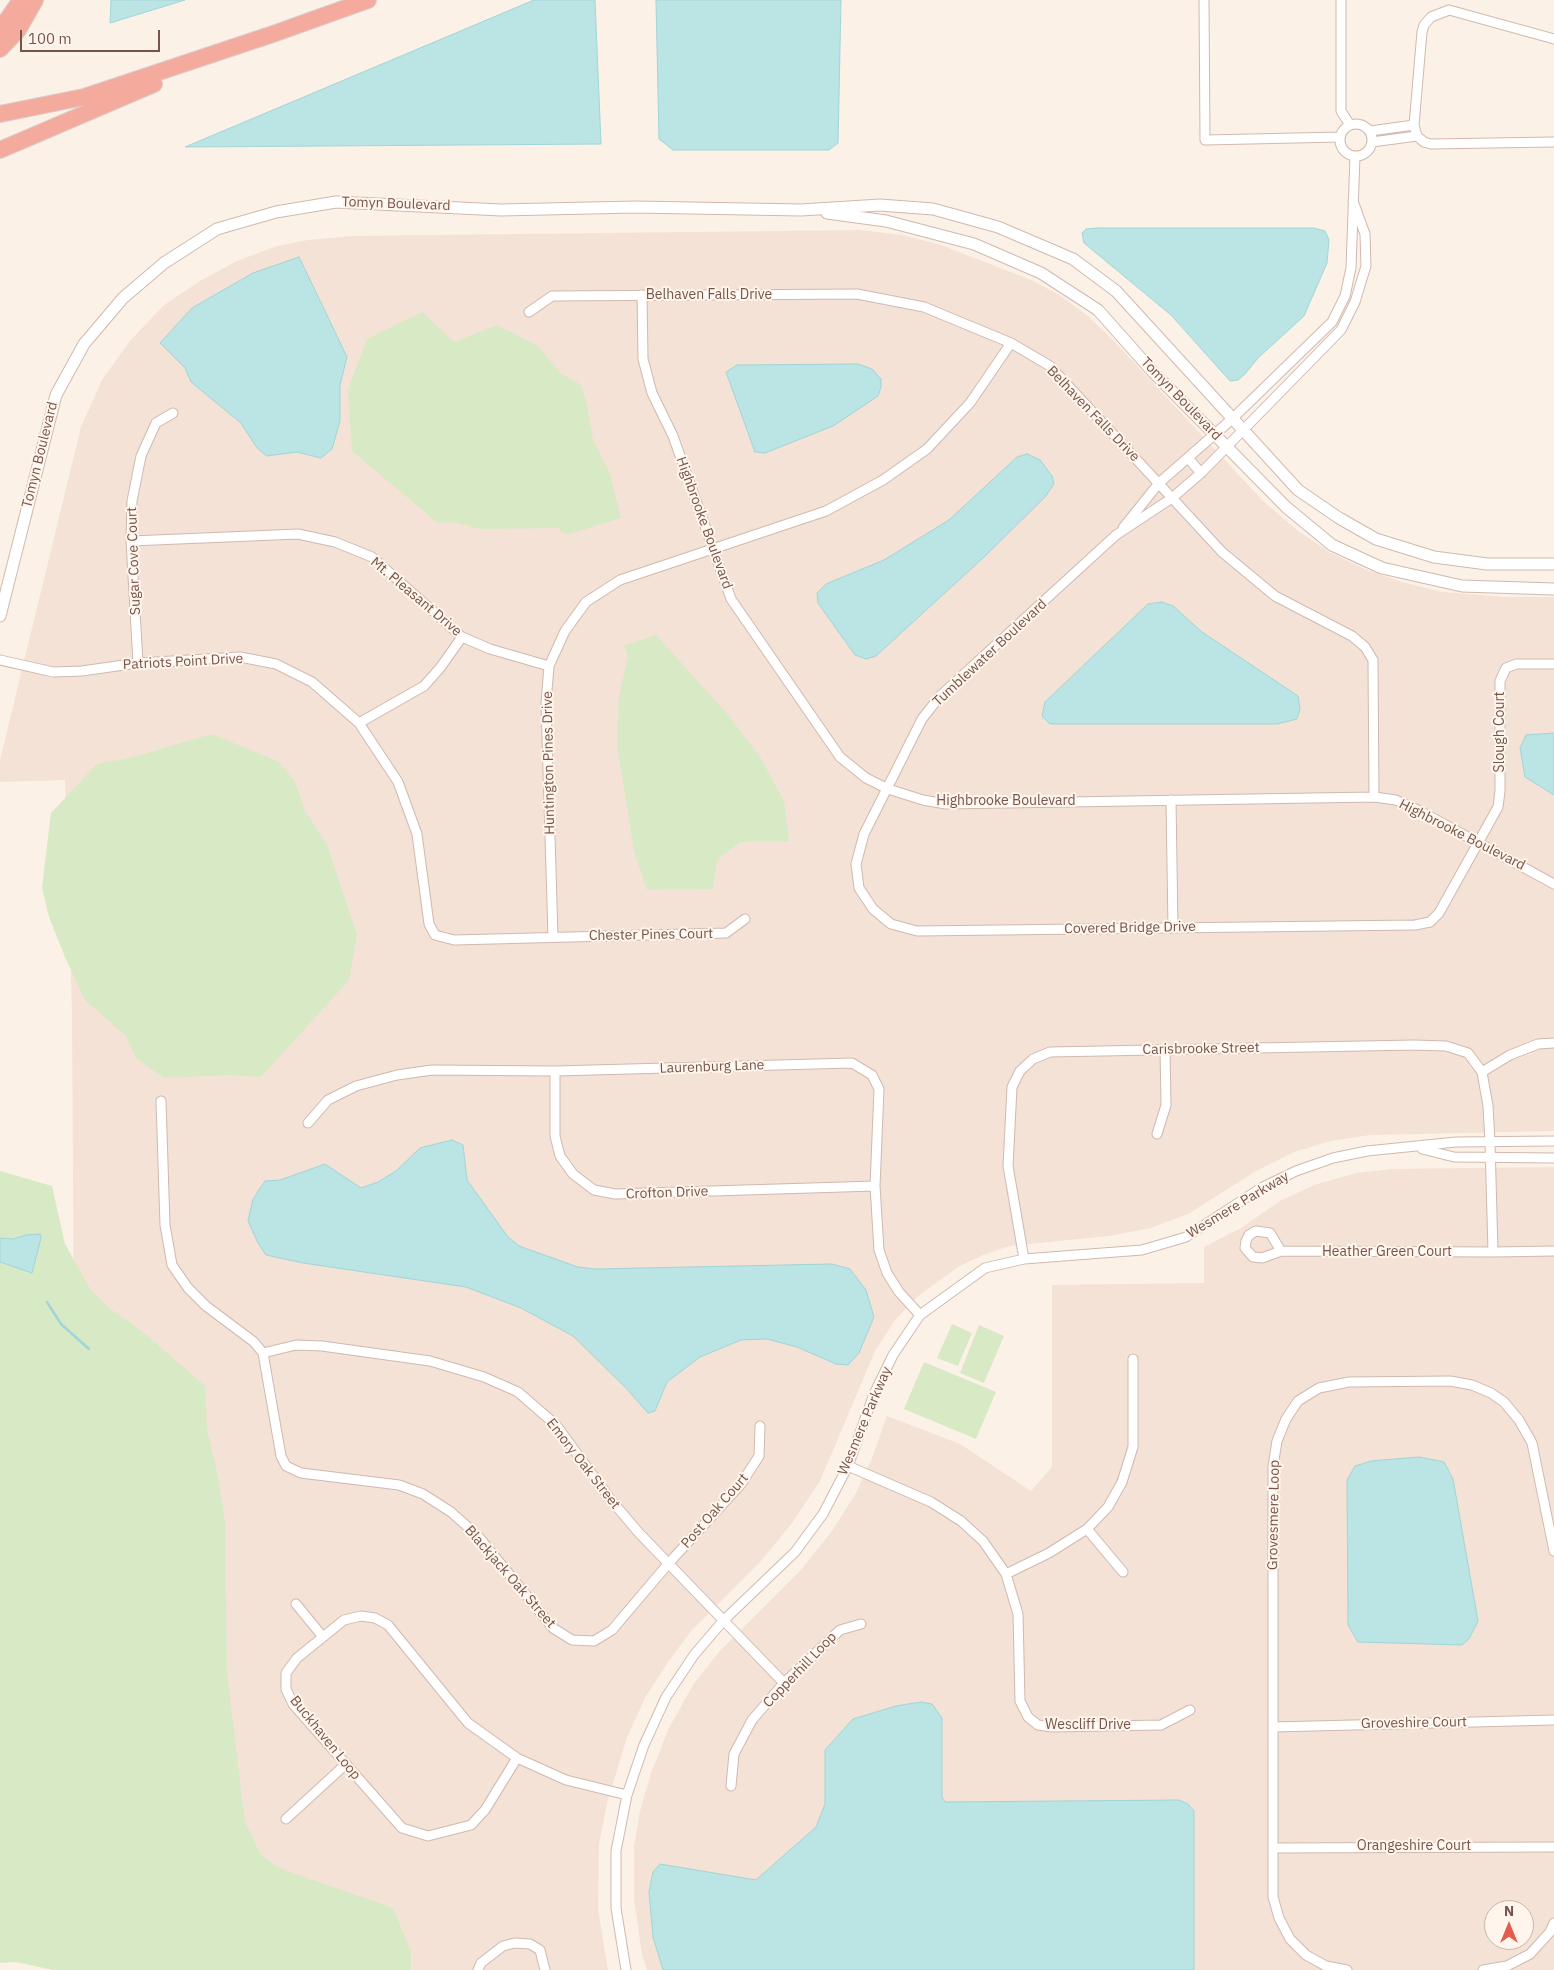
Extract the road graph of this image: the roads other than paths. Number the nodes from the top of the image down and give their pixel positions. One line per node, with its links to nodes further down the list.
1 (22, 0): 6 (highway)
2 (35, 0): 9 (highway)
3 (368, 0): 7 (highway)
4 (1204, 0): 15 (street)
5 (1341, 0): 11 (street)
6 (0, 30)
7 (273, 34): 10 (highway); 18 (highway)
8 (1554, 40): 12 (street)
9 (0, 48)
10 (0, 114)
11 (1350, 125): 13 (street); 15 (street)
12 (1414, 125): 13 (street); 14 (street)
13 (1370, 131): 16 (street)
14 (1417, 136): 16 (street); 17 (street)
15 (1340, 137): 19 (street)
16 (1372, 142): 19 (street)
17 (1554, 142)
18 (0, 150)
19 (1355, 156): 20 (street, Tumblewater Boulevard)
20 (1352, 201): 24 (street, Tumblewater Boulevard); 25 (street, Tumblewater Boulevard)
21 (801, 210): 28 (street, Tomyn Boulevard); 30 (street, Tomyn Boulevard); 41 (street, Tomyn Boulevard)
22 (642, 295): 23 (street, Belhaven Falls Drive); 26 (street, Belhaven Falls Drive); 38 (street, Highbrooke Boulevard)
23 (530, 312)
24 (1332, 322): 25 (street); 28 (street, Tumblewater Boulevard)
25 (1341, 330): 29 (street, Tumblewater Boulevard)
26 (1011, 343): 34 (street, Belhaven Falls Drive); 38 (street, Huntington Pines Drive)
27 (173, 413): 37 (street, Sugar Cove Court)
28 (1232, 419): 29 (street, Tomyn Boulevard); 30 (street, Tumblewater Boulevard)
29 (1242, 430): 31 (street, Tumblewater Boulevard); 39 (street, Tomyn Boulevard)
30 (1214, 434): 31 (street, Tomyn Boulevard); 32 (street, Tumblewater Boulevard)
31 (1227, 446): 33 (street, Tumblewater Boulevard); 40 (street, Tomyn Boulevard)
32 (1188, 458): 33 (street); 34 (street, Tumblewater Boulevard)
33 (1201, 472): 35 (street, Tumblewater Boulevard)
34 (1158, 483): 35 (street, Belhaven Falls Drive); 36 (street, Tumblewater Boulevard)
35 (1172, 498): 36 (street, Tumblewater Boulevard); 49 (street, Belhaven Falls Drive)
36 (1116, 536): 48 (street, Tumblewater Boulevard)
37 (131, 541): 42 (street, Mt. Pleasant Drive); 44 (street, Sugar Cove Court)
38 (711, 548): 46 (street, Huntington Pines Drive); 48 (street, Highbrooke Boulevard)
39 (1554, 564)
40 (1554, 589)
41 (0, 616)
42 (462, 637): 46 (street, Mt. Pleasant Drive); 47 (street)
43 (0, 660): 44 (street, Patriots Point Drive)
44 (138, 663): 47 (street, Patriots Point Drive)
45 (1554, 664): 51 (street, Slough Court)
46 (550, 666): 55 (street, Huntington Pines Drive)
47 (359, 723): 55 (street, Patriots Point Drive)
48 (888, 789): 50 (street, Highbrooke Boulevard); 54 (street, Covered Bridge Drive)
49 (1374, 797): 50 (street, Highbrooke Boulevard); 51 (street, Highbrooke Boulevard)
50 (1171, 800): 54 (street)
51 (1479, 841): 52 (street, Highbrooke Boulevard); 54 (street, Covered Bridge Drive)
52 (1554, 884)
53 (745, 920): 55 (street, Chester Pines Court)
54 (1173, 928)
55 (553, 937)
56 (1554, 1043): 59 (street)
57 (1165, 1050): 59 (street, Carisbrooke Street); 62 (street); 72 (street, Carisbrooke Street)
58 (555, 1071): 61 (street, Laurenburg Lane); 68 (street, Crofton Drive); 68 (street, Laurenburg Lane)
59 (1482, 1072): 64 (street, Carisbrooke Street)
60 (160, 1102): 74 (street)
61 (308, 1123)
62 (1157, 1134)
63 (1554, 1141): 64 (street, Wesmere Parkway)
64 (1490, 1142): 65 (street, Wesmere Parkway); 66 (street, Carisbrooke Street)
65 (1417, 1147): 66 (street, Wesmere Parkway); 72 (street, Wesmere Parkway)
66 (1491, 1158): 67 (street, Wesmere Parkway); 71 (street, Carisbrooke Street)
67 (1554, 1158)
68 (875, 1186): 73 (street, Laurenburg Lane)
69 (1554, 1250): 71 (street, Heather Green Court)
70 (1281, 1251): 71 (street, Heather Green Court)
71 (1493, 1252)
72 (1024, 1259): 73 (street, Wesmere Parkway)
73 (920, 1316): 77 (street, Wesmere Parkway)
74 (263, 1353): 80 (street, Emory Oak Street); 80 (street, Blackjack Oak Street)
75 (1133, 1359): 78 (street)
76 (760, 1426): 80 (street, Post Oak Court)
77 (848, 1466): 82 (street, Wescliff Drive); 84 (street, Wesmere Parkway)
78 (1086, 1529): 81 (street); 82 (street)
79 (1554, 1551): 90 (street, Grovesmere Loop)
80 (668, 1564): 84 (street, Emory Oak Street)
81 (1123, 1572)
82 (1006, 1574): 88 (street, Wescliff Drive)
83 (296, 1604): 86 (street)
84 (723, 1621): 87 (street, Emory Oak Street); 94 (street, Wesmere Parkway)
85 (861, 1624): 87 (street, Copperhill Loop)
86 (323, 1637): 91 (street, Buckhaven Loop); 92 (street, Buckhaven Loop)
87 (784, 1683): 93 (street, Copperhill Loop)
88 (1190, 1710)
89 (1554, 1720): 90 (street, Groveshire Court)
90 (1273, 1727): 97 (street, Grovesmere Loop)
91 (517, 1758): 92 (street, Buckhaven Loop); 94 (street, Buckhaven Loop)
92 (346, 1764): 95 (street)
93 (731, 1786)
94 (626, 1795): 101 (street, Wesmere Parkway)
95 (286, 1819)
96 (1554, 1847): 97 (street, Orangeshire Court)
97 (1273, 1848): 102 (street, Grovesmere Loop)
98 (1554, 1923): 103 (street)
99 (478, 1970): 100 (street)
100 (545, 1970)
101 (626, 1970)
102 (1347, 1970)
103 (1484, 1970)

